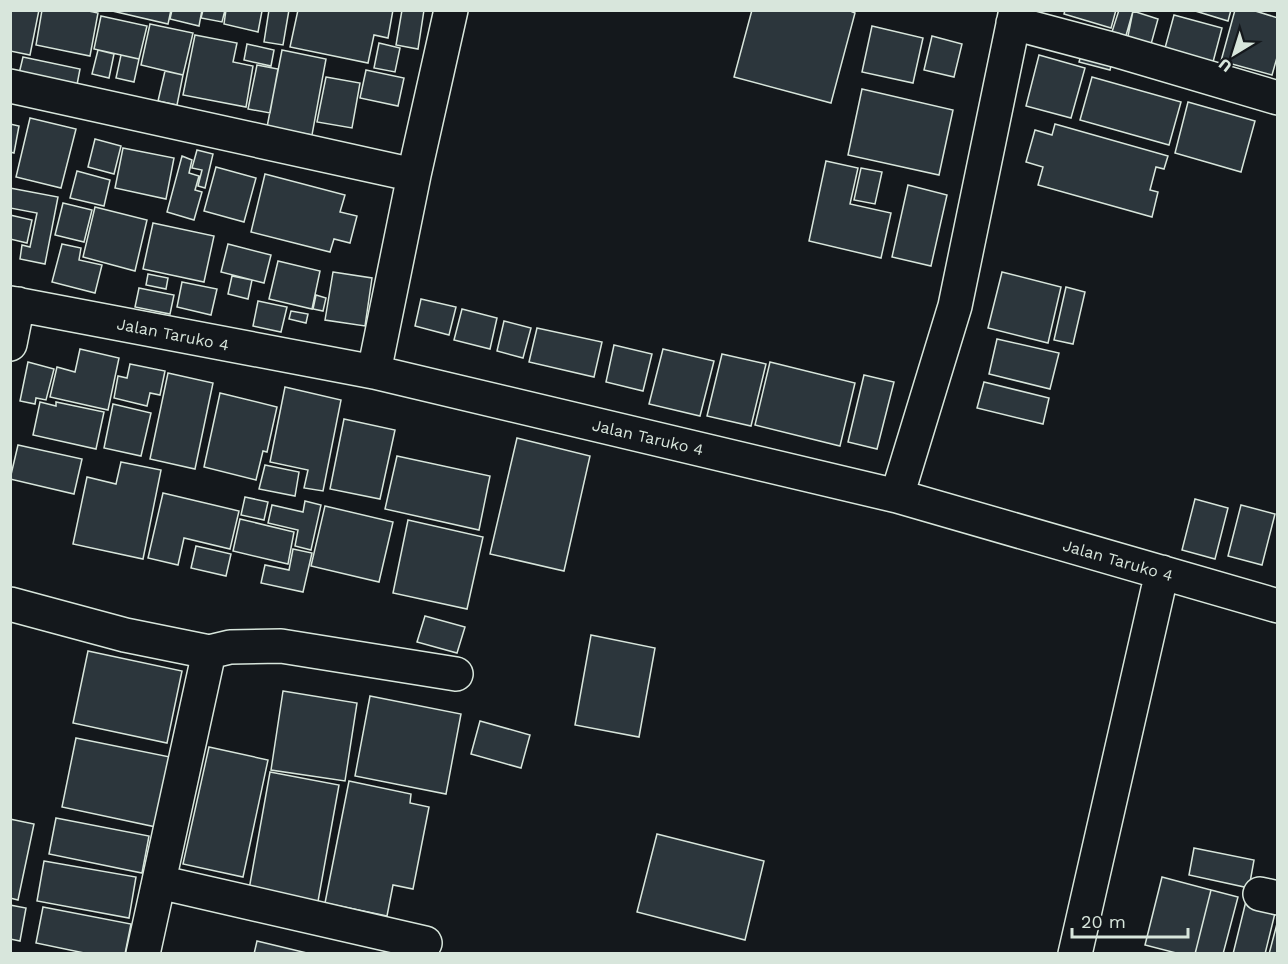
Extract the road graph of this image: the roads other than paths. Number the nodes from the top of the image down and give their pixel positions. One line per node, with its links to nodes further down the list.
1 (451, 10): 5 (street)
2 (1015, 17): 4 (street); 9 (street)
3 (10, 86): 5 (street)
4 (1278, 98)
5 (414, 175): 8 (street)
6 (14, 304): 7 (street); 8 (street, Jalan Taruko 4)
7 (10, 344)
8 (374, 372): 9 (street, Jalan Taruko 4)
9 (897, 496): 10 (street, Jalan Taruko 4)
10 (1162, 572): 12 (street, Jalan Taruko 4); 18 (street)
11 (10, 604): 13 (street)
12 (1278, 606)
13 (209, 652): 14 (street); 15 (street)
14 (456, 674)
15 (159, 882): 16 (street); 17 (street)
16 (425, 943)
17 (143, 954)
18 (1075, 954)

